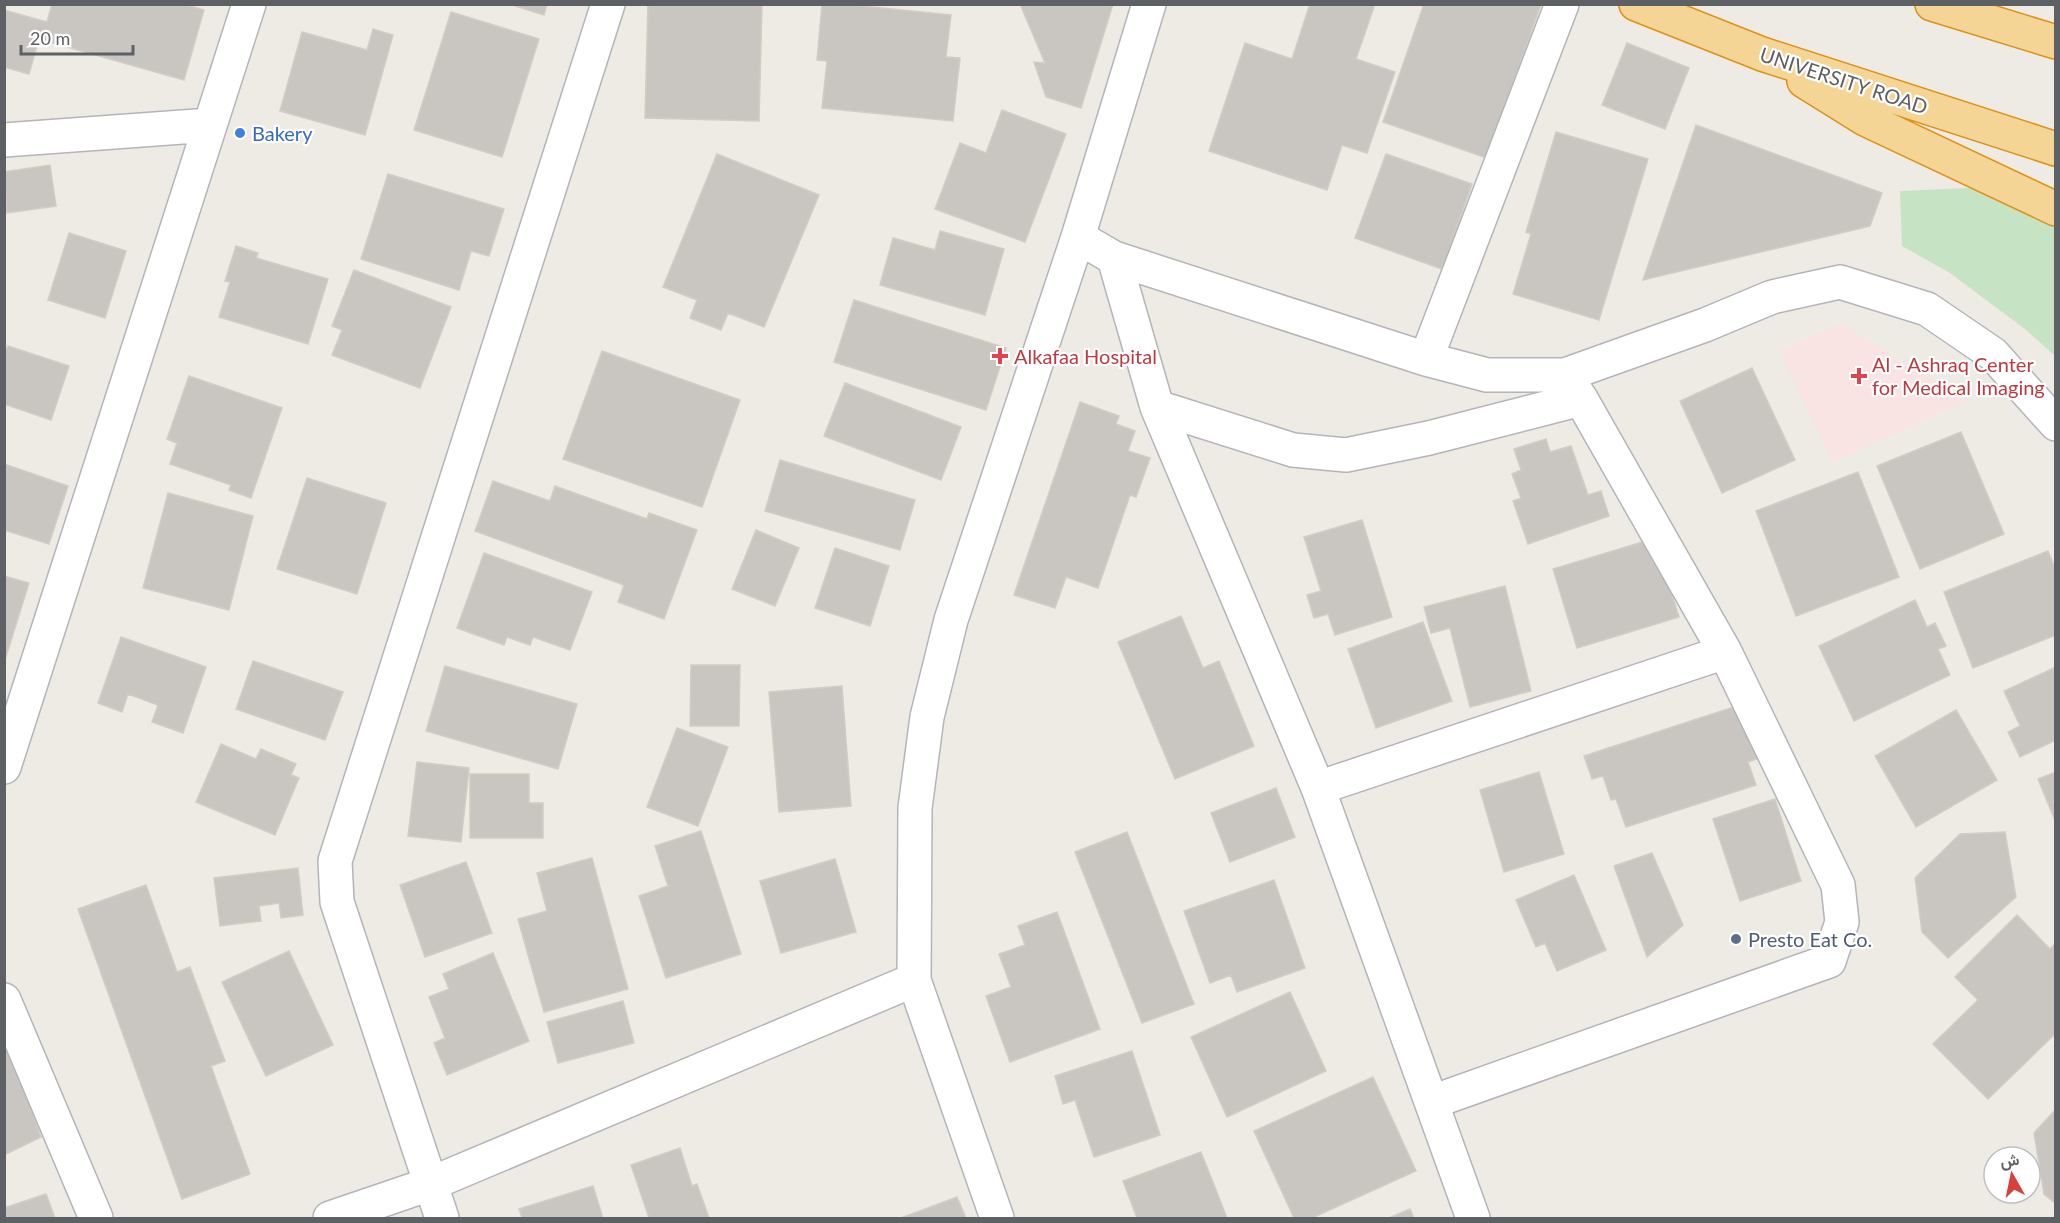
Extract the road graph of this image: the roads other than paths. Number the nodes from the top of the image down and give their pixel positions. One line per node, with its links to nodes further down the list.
1 (249, 4): 9 (street)
2 (608, 4): 25 (street)
3 (1149, 4): 13 (street)
4 (1562, 4): 15 (street)
5 (1636, 4): 8 (highway, UNIVERSITY ROAD)
6 (1932, 4): 7 (highway)
7 (2055, 42)
8 (1762, 54): 11 (highway, UNIVERSITY ROAD); 12 (highway)
9 (210, 125): 10 (street); 20 (street)
10 (4, 140)
11 (2055, 149)
12 (2055, 209)
13 (1078, 237): 14 (street); 22 (street)
14 (1114, 258): 15 (street); 17 (street)
15 (1426, 359): 16 (street)
16 (1573, 387): 17 (street); 18 (street); 19 (street)
17 (1157, 406): 21 (street)
18 (2055, 424)
19 (1725, 652): 21 (street); 24 (street)
20 (4, 766)
21 (1318, 788): 24 (street)
22 (914, 980): 25 (street); 29 (street)
23 (4, 1000): 26 (street)
24 (1432, 1102): 30 (street)
25 (430, 1184): 27 (street); 28 (street)
26 (96, 1218)
27 (330, 1218)
28 (442, 1218)
29 (998, 1218)
30 (1473, 1218)

